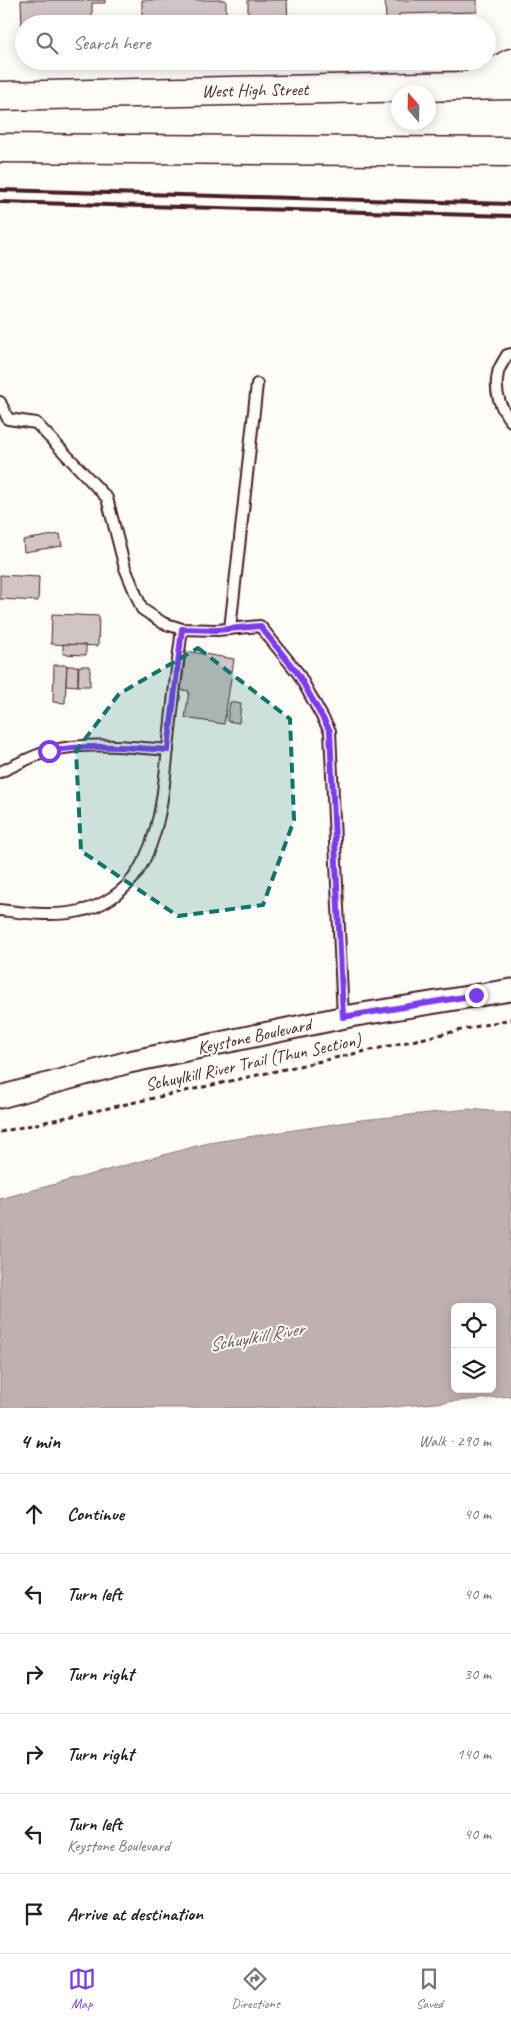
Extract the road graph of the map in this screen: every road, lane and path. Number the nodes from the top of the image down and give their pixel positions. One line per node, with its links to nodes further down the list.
1 (511, 63): 3 (main road)
2 (511, 85): 3 (main road, West High Street)
3 (470, 86): 4 (main road, West High Street)
4 (0, 96)
5 (0, 148): 6 (main road)
6 (511, 152)
7 (511, 354): 10 (lane)
8 (257, 384): 11 (lane)
9 (0, 402): 12 (lane)
10 (511, 421)
11 (230, 628): 12 (lane); 17 (lane)
12 (182, 629): 13 (lane)
13 (168, 750): 14 (lane); 15 (lane)
14 (0, 772)
15 (0, 910)
16 (511, 990): 17 (street, Keystone Boulevard)
17 (343, 1017): 19 (street, Keystone Boulevard)
18 (511, 1019): 20 (path, Schuylkill River Trail (Thun Section))
19 (0, 1097)
20 (0, 1132)

